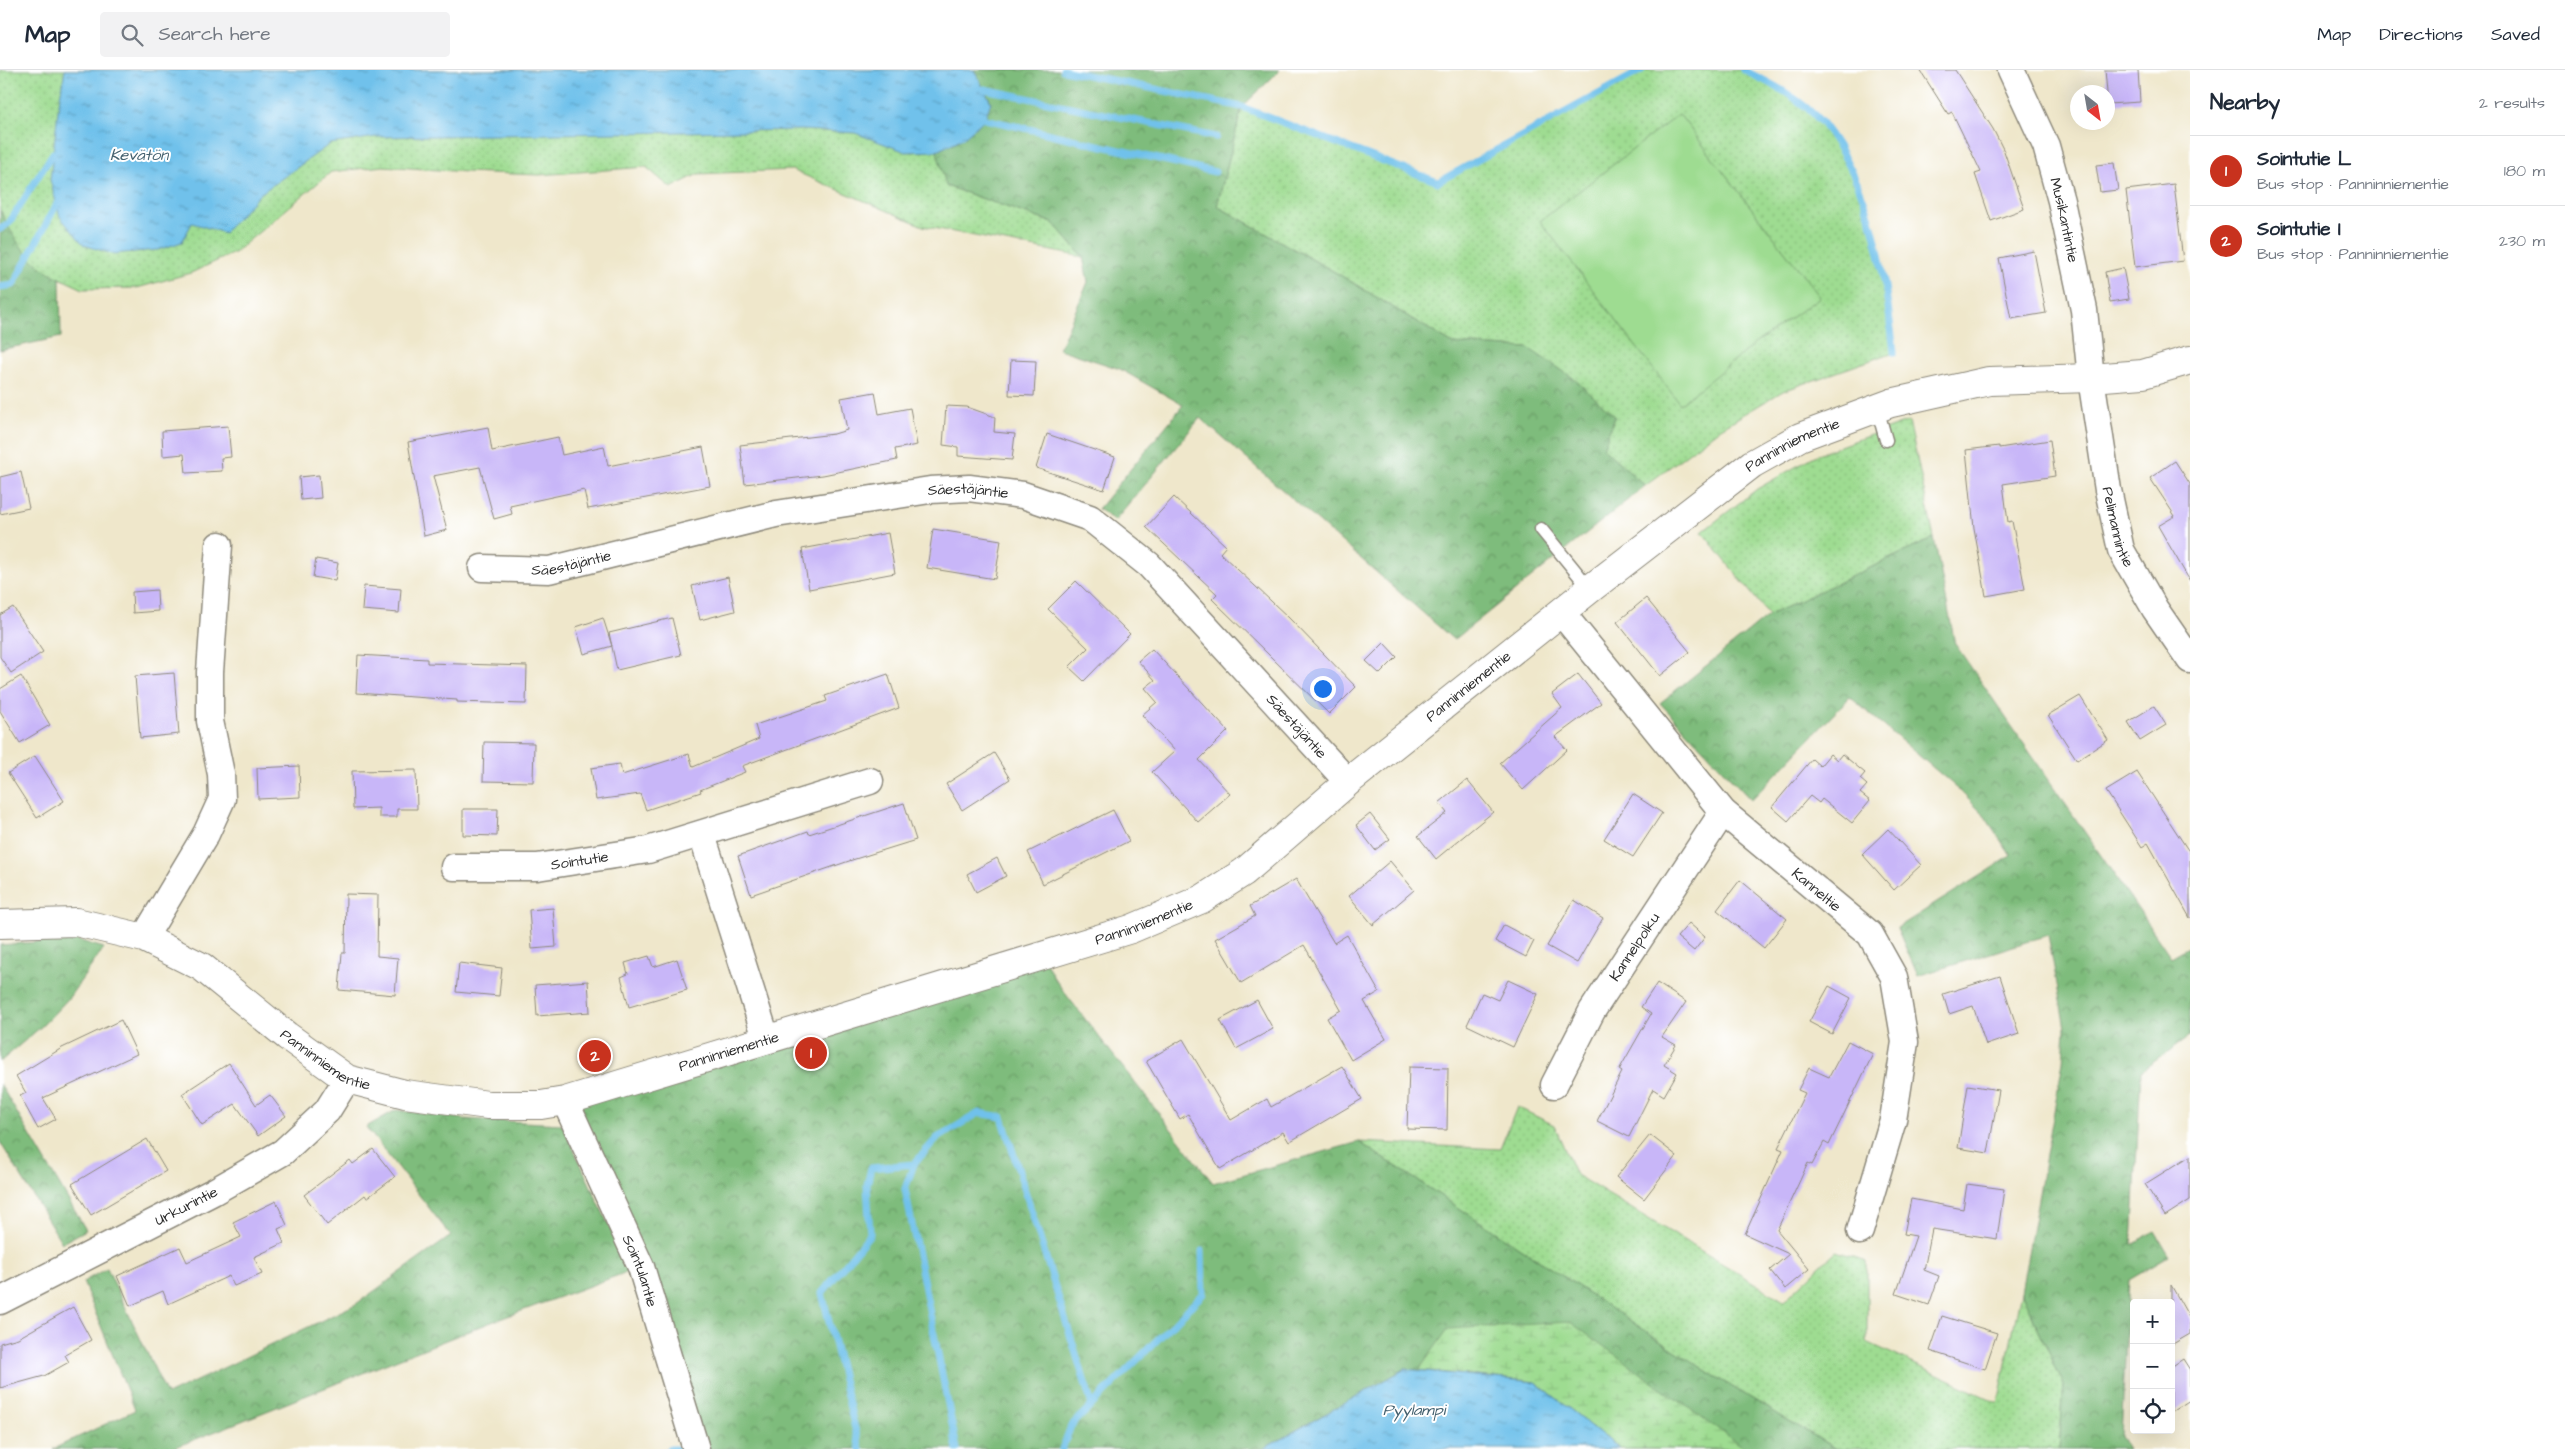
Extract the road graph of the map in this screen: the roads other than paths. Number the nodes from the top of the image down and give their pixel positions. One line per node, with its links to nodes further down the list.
1 (2011, 70): 3 (street, Musikantintie)
2 (2190, 360): 3 (street, Panninniementie)
3 (2091, 378): 4 (street, Panninniementie); 11 (street, Pelimannintie)
4 (1877, 408): 5 (lane); 9 (street, Panninniementie)
5 (1886, 440)
6 (1541, 530): 9 (lane)
7 (219, 545): 18 (street)
8 (482, 568): 13 (street, Säestäjäntie)
9 (1590, 589): 10 (street, Panninniementie)
10 (1561, 612): 13 (street, Panninniementie); 14 (street, Kanneltie)
11 (2190, 660)
12 (870, 781): 15 (street, Sointutie)
13 (1348, 782): 19 (street, Panninniementie)
14 (1723, 812): 21 (street, Kannelpolku); 23 (street, Kanneltie)
15 (702, 835): 16 (street, Sointutie); 19 (street)
16 (454, 867)
17 (0, 924): 18 (street, Panninniementie)
18 (144, 938): 20 (street, Panninniementie)
19 (766, 1038): 22 (street, Panninniementie)
20 (347, 1079): 22 (street, Panninniementie); 24 (street, Urkurintie)
21 (1554, 1086)
22 (565, 1101): 25 (street, Sointulantie)
23 (1860, 1231)
24 (0, 1301)
25 (696, 1449)

